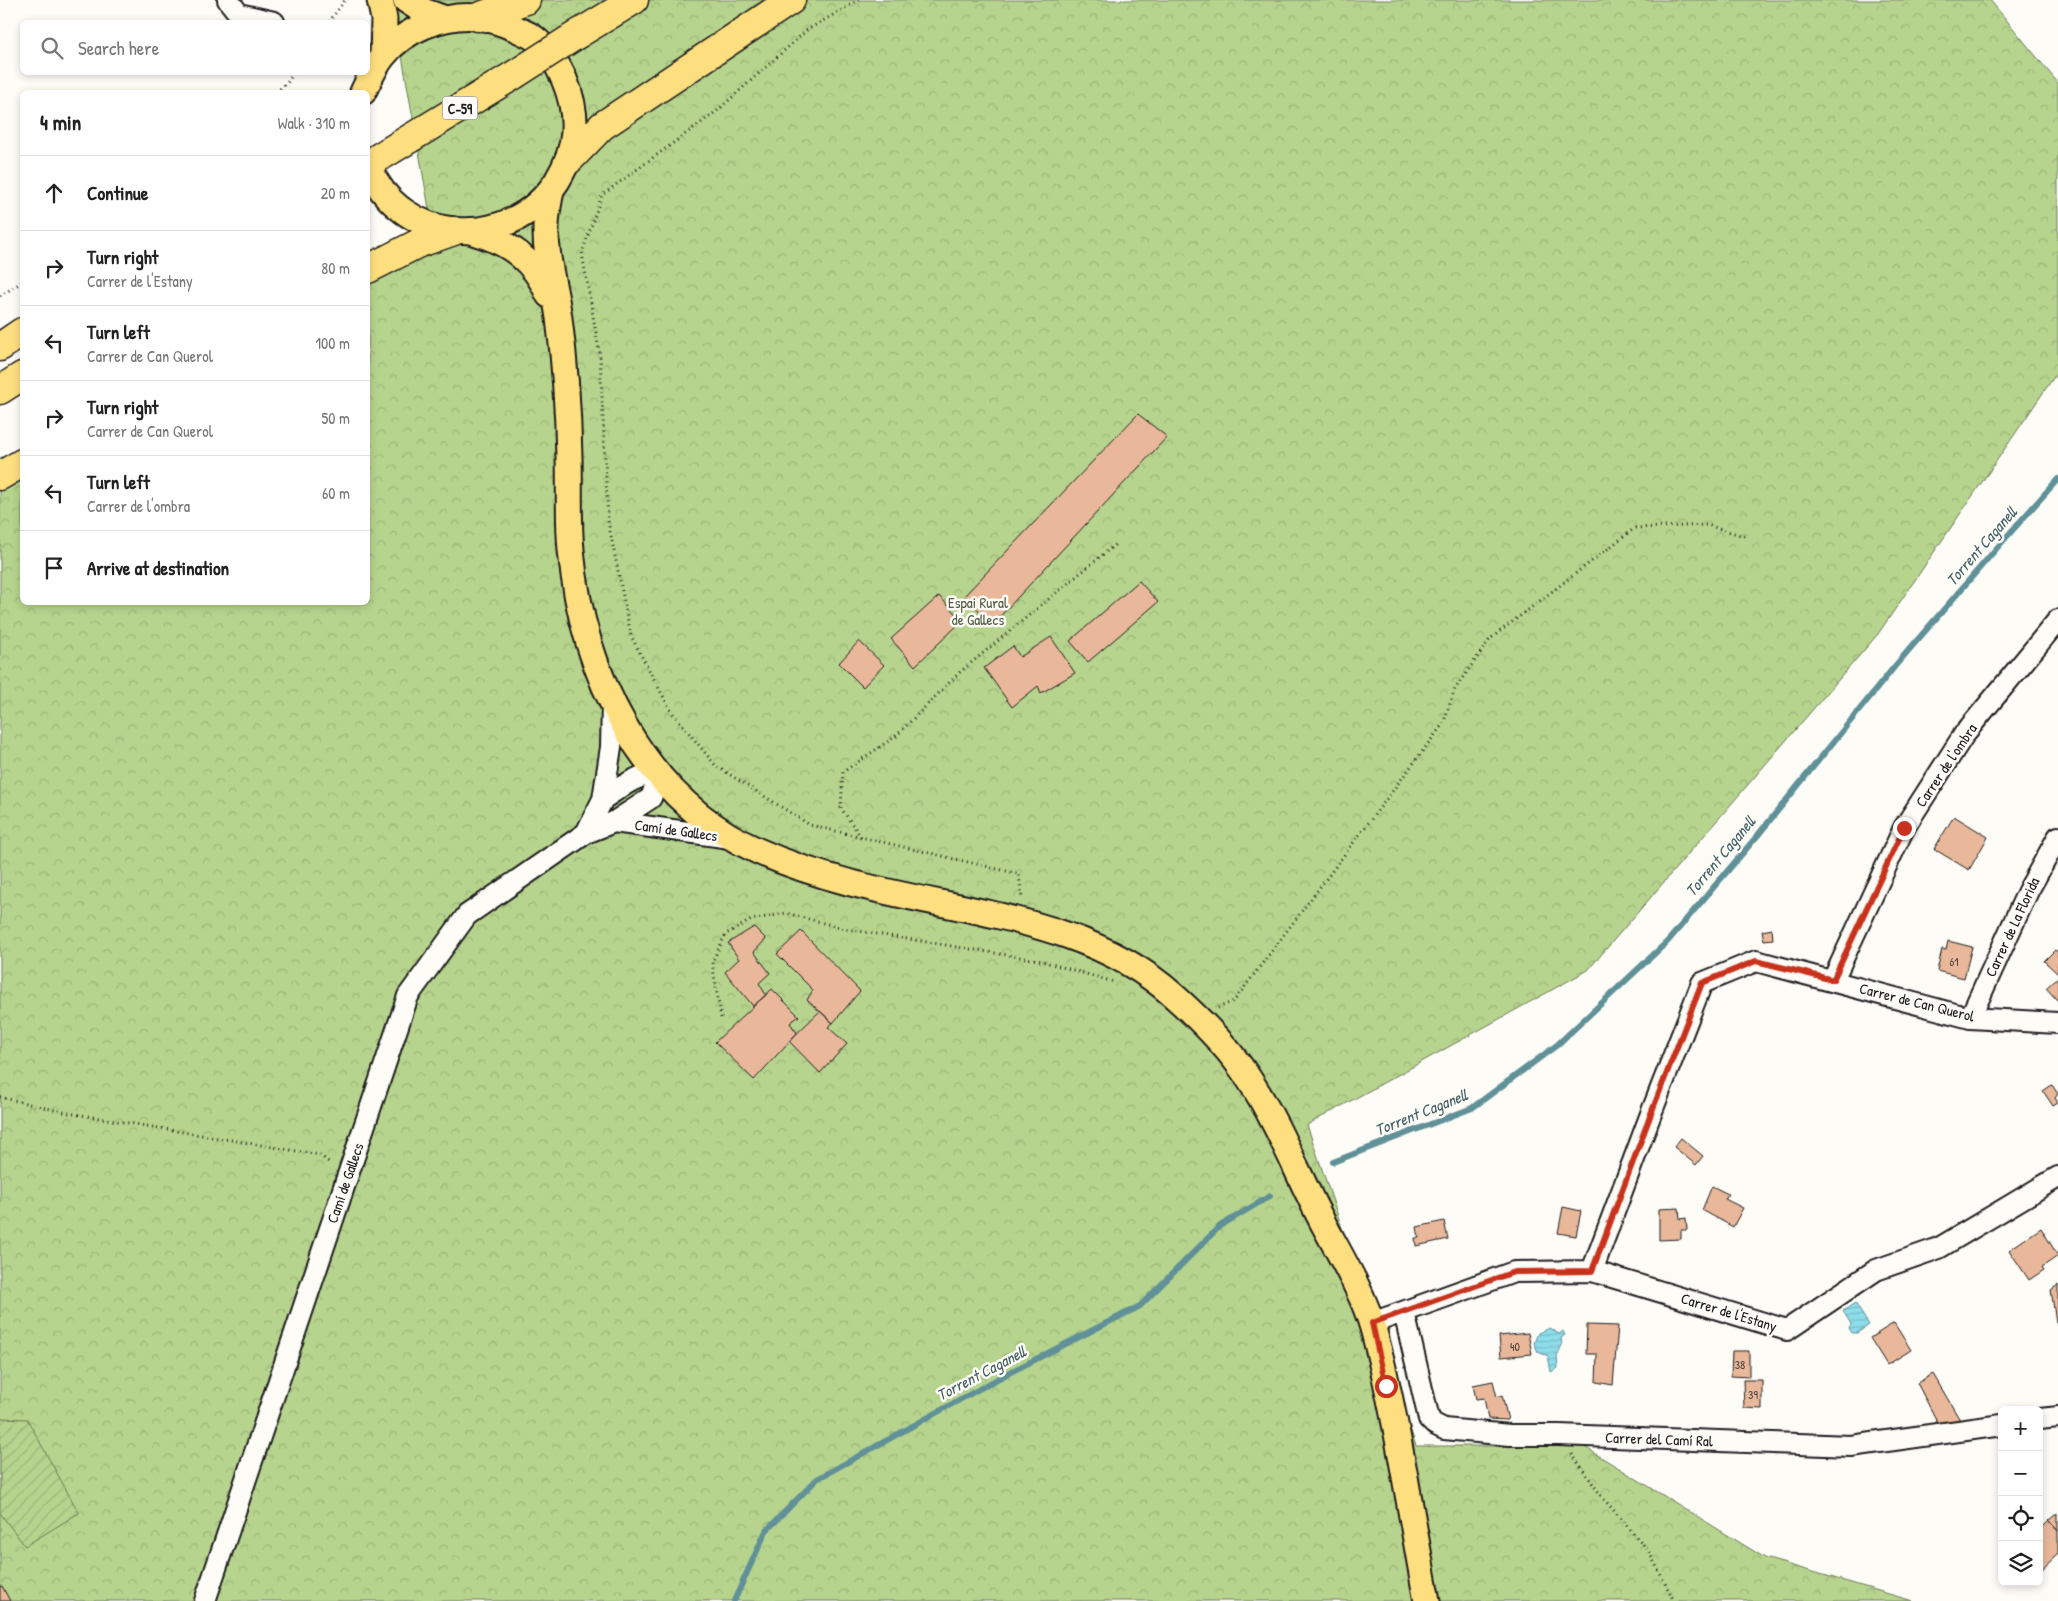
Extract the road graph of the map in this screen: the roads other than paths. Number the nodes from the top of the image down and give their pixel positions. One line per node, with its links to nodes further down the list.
1 (228, 0): 9 (street)
2 (380, 0): 10 (main road)
3 (406, 0): 8 (main road)
4 (526, 0): 7 (highway)
5 (634, 0): 12 (highway, C-59, bridge)
6 (791, 0): 11 (highway)
7 (478, 17): 8 (main road); 11 (main road)
8 (445, 19): 10 (main road)
9 (265, 20)
10 (371, 74)
11 (568, 160): 14 (main road)
12 (370, 164)
13 (370, 168): 15 (main road)
14 (551, 190): 15 (main road); 17 (main road)
15 (464, 231): 16 (highway); 17 (main road)
16 (370, 268)
17 (559, 321): 25 (main road)
18 (20, 333): 19 (highway)
19 (0, 347)
20 (20, 377): 21 (highway)
21 (0, 390)
22 (20, 464): 23 (highway)
23 (0, 476)
24 (2058, 620): 32 (street, Carrer de l'ombra)
25 (612, 703): 26 (main road); 27 (street, Camí de Gallecs)
26 (656, 773): 27 (street, Camí de Gallecs); 28 (street, Camí de Gallecs); 31 (main road)
27 (604, 799): 29 (street, Camí de Gallecs)
28 (614, 822): 29 (street, Camí de Gallecs); 31 (street, Camí de Gallecs)
29 (586, 834): 42 (street, Camí de Gallecs)
30 (2058, 837): 33 (street, Carrer de La Florida)
31 (737, 839): 38 (main road)
32 (1833, 980): 33 (street, Carrer de Can Querol); 36 (street, Carrer de Can Querol)
33 (1970, 1018): 34 (street, Carrer de Can Querol)
34 (2058, 1023)
35 (2058, 1177): 36 (street, Carrer de l'Estany)
36 (1592, 1271): 37 (street, Carrer de l'Estany)
37 (1404, 1312): 38 (street, Carrer de l'Estany); 41 (street, Carrer del Camí Ral)
38 (1372, 1323): 43 (main road)
39 (2058, 1417): 40 (street)
40 (2043, 1419)
41 (1998, 1426)
42 (205, 1601)
43 (1427, 1601)

